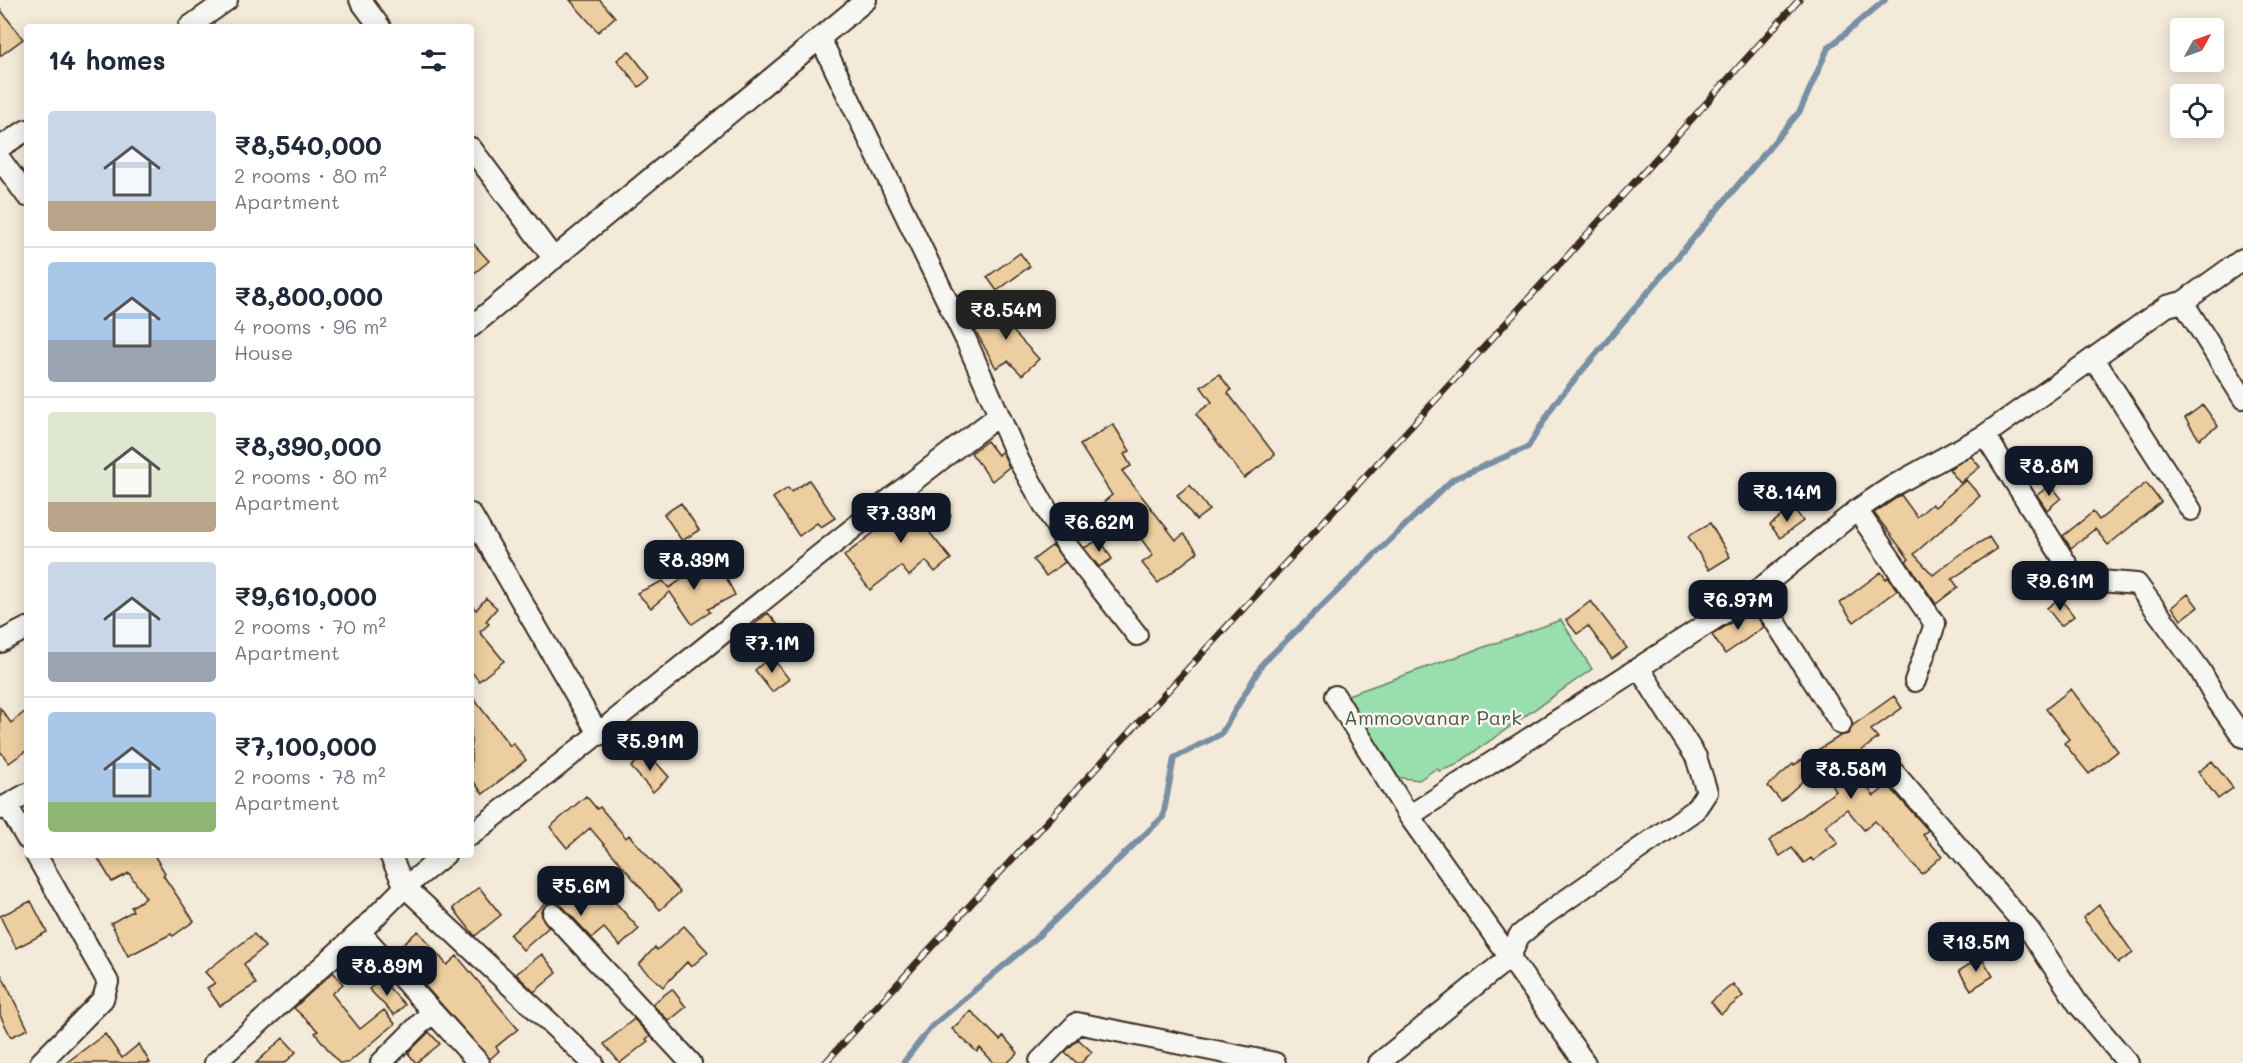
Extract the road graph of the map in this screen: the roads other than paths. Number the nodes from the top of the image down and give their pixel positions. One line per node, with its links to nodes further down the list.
1 (227, 0): 4 (street)
2 (360, 0): 5 (street)
3 (866, 0): 6 (street)
4 (202, 24)
5 (378, 24)
6 (820, 38): 12 (street); 18 (street)
7 (24, 132): 8 (street)
8 (0, 147)
9 (474, 152): 12 (street)
10 (0, 159): 11 (street)
11 (24, 192)
12 (554, 259): 15 (street)
13 (2243, 259): 14 (street)
14 (2183, 302): 16 (street); 17 (street)
15 (474, 325)
16 (2094, 358): 19 (street); 21 (street)
17 (2243, 398)
18 (998, 416): 25 (street); 31 (street)
19 (1985, 435): 20 (street); 32 (street)
20 (1857, 510): 23 (street); 28 (street)
21 (2191, 510)
22 (474, 519): 31 (street)
23 (1756, 592): 27 (street); 30 (street)
24 (24, 630): 26 (street)
25 (1137, 635)
26 (0, 642)
27 (1639, 668): 36 (street); 45 (street)
28 (1915, 681)
29 (1335, 696): 36 (street)
30 (1841, 724)
31 (599, 735): 37 (street)
32 (2243, 737)
33 (1890, 768): 57 (street)
34 (24, 796): 35 (street)
35 (4, 807): 38 (street)
36 (1409, 816): 45 (street)
37 (474, 833)
38 (24, 835)
39 (38, 858): 48 (street)
40 (391, 858): 42 (street)
41 (441, 858): 42 (street)
42 (405, 886): 44 (street); 52 (street)
43 (553, 914): 53 (street)
44 (360, 932): 46 (street); 49 (street)
45 (1510, 957): 55 (street); 56 (street)
46 (431, 1013): 50 (street); 51 (street)
47 (1041, 1062): 54 (street)
48 (40, 1063)
49 (215, 1063)
50 (381, 1063)
51 (479, 1063)
52 (593, 1063)
53 (691, 1063)
54 (1275, 1063)
55 (1379, 1063)
56 (1586, 1063)
57 (2128, 1063)

